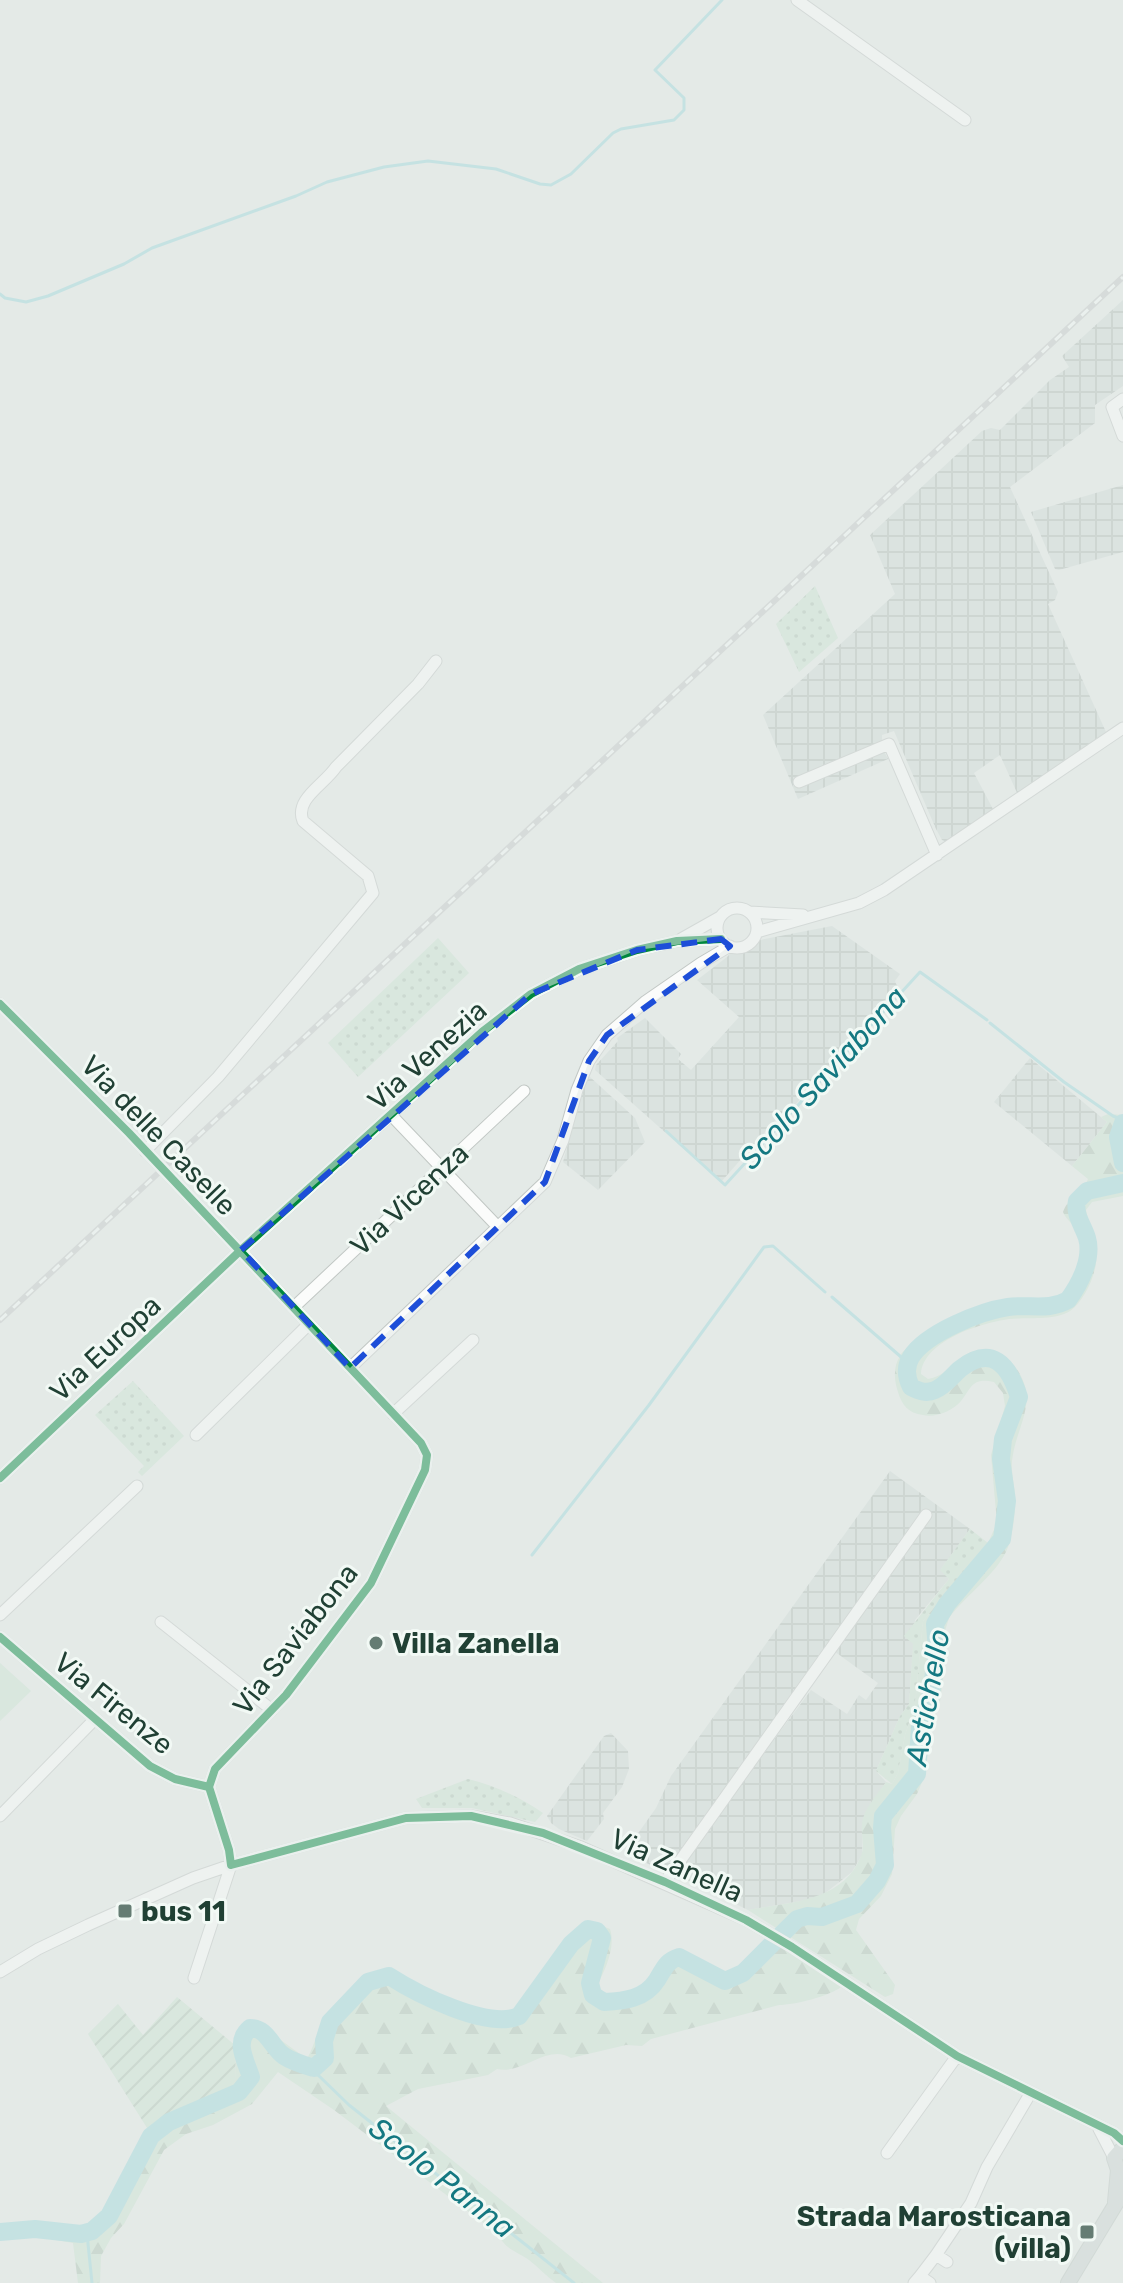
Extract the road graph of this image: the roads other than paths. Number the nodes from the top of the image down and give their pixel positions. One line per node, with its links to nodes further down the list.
1 (797, 0): 2 (street)
2 (965, 120)
3 (1123, 399): 4 (street)
4 (1123, 431)
5 (436, 661): 18 (street, Via delle Caselle)
6 (1123, 728): 8 (street)
7 (799, 782): 8 (street)
8 (937, 855): 10 (street)
9 (749, 912): 10 (street); 11 (street); 12 (street)
10 (812, 915): 12 (street)
11 (720, 917): 13 (street, Via Venezia); 14 (street)
12 (757, 932): 14 (street)
13 (677, 941): 14 (street, Via Venezia); 17 (street, Via Venezia)
14 (725, 943): 20 (street)
15 (0, 1004): 18 (street, Via delle Caselle)
16 (524, 1091): 19 (street, Via Vicenza)
17 (392, 1116): 19 (street); 21 (street, Via Venezia)
18 (145, 1151): 21 (street, Via delle Caselle)
19 (442, 1167): 20 (street); 22 (street, Via Vicenza)
20 (498, 1227): 25 (street)
21 (241, 1250): 22 (street, Via delle Caselle); 28 (street, Via Europa)
22 (294, 1307): 23 (street, Via delle Caselle)
23 (309, 1324): 25 (street, Via delle Caselle); 27 (street)
24 (473, 1340): 26 (street)
25 (350, 1368): 26 (street, Via Saviabona)
26 (393, 1414): 34 (street, Via Saviabona)
27 (196, 1435)
28 (0, 1478)
29 (137, 1486): 31 (street)
30 (926, 1515): 39 (street)
31 (0, 1615)
32 (161, 1622): 34 (street)
33 (0, 1637): 35 (street, Via Firenze)
34 (272, 1710): 36 (street, Via Saviabona)
35 (95, 1719): 36 (street, Via Firenze); 37 (street, Via Firenze)
36 (209, 1787): 38 (street)
37 (0, 1816)
38 (231, 1865): 39 (street, Via Zanella); 40 (street, Via Zanella); 41 (street)
39 (665, 1882): 42 (street, Via Zanella)
40 (0, 1972)
41 (194, 1978)
42 (957, 2056): 43 (street, Via Zanella); 46 (street)
43 (1030, 2094): 44 (street, Via Zanella); 49 (street)
44 (1096, 2126): 45 (street, Via Zanella); 47 (street)
45 (1123, 2141)
46 (887, 2153)
47 (1120, 2163): 48 (main road)
48 (1119, 2197): 52 (main road)
49 (936, 2255): 50 (street); 51 (street)
50 (947, 2262)
51 (921, 2281)
52 (1068, 2283)

